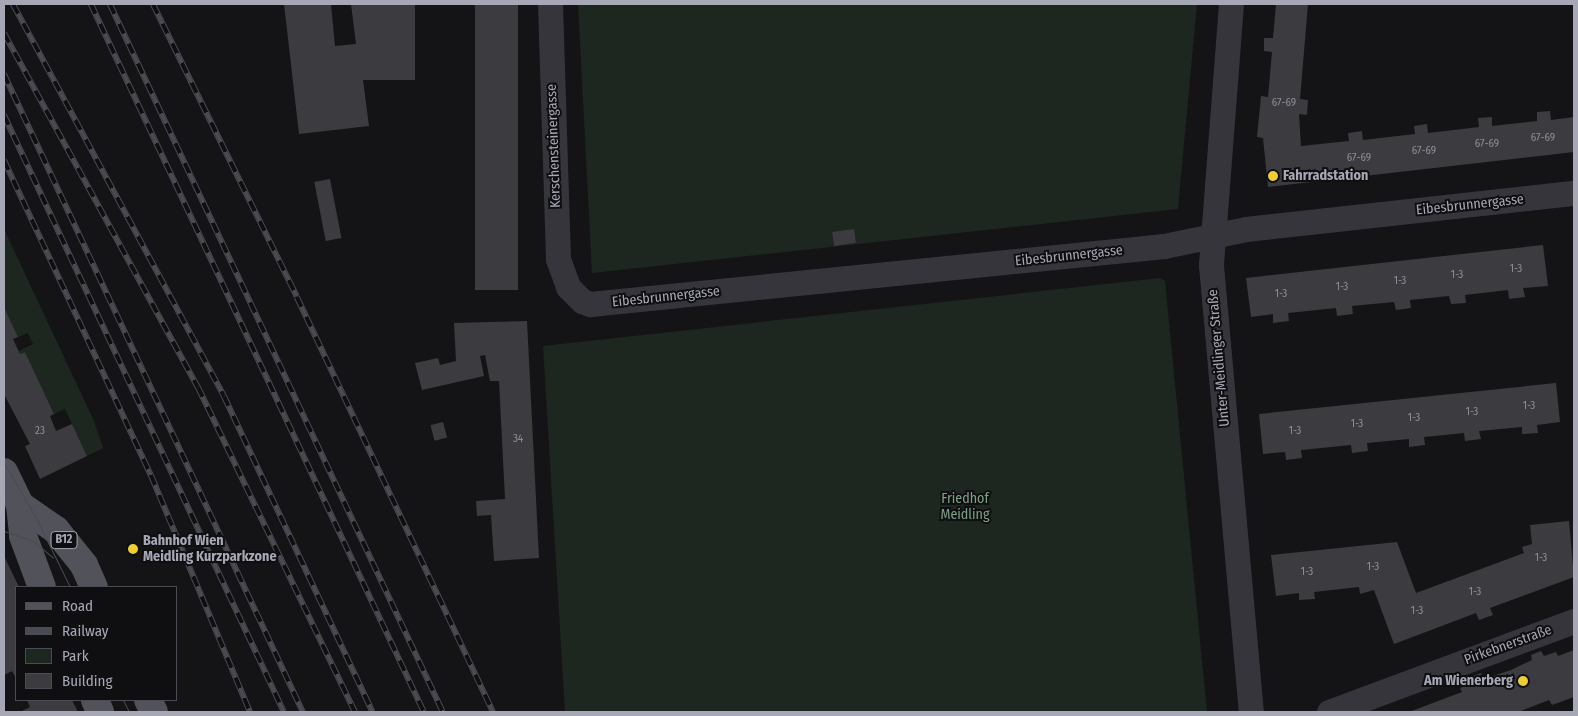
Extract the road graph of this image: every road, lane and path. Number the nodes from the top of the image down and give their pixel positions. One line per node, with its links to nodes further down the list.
1 (550, 4): 5 (street, Kerschensteinergasse)
2 (1231, 4): 4 (street, Unter-Meidlinger Straße)
3 (1574, 194): 4 (street, Eibesbrunnergasse)
4 (1213, 236): 5 (street, Eibesbrunnergasse); 11 (street, Unter-Meidlinger Straße)
5 (568, 287)
6 (4, 472): 7 (main road, B12)
7 (12, 510): 8 (main road, B12); 9 (main road, B12)
8 (42, 586)
9 (94, 586)
10 (1574, 621): 12 (street, Pirkebnerstraße)
11 (1251, 712)
12 (1329, 712)

